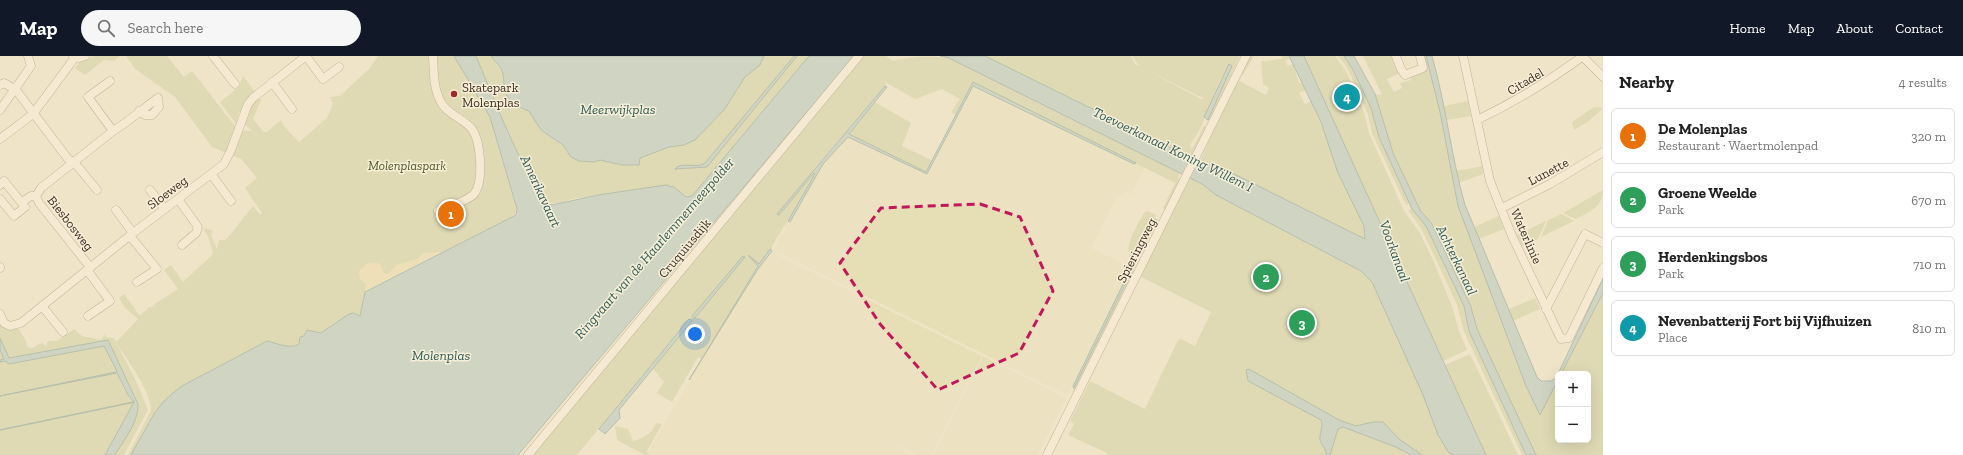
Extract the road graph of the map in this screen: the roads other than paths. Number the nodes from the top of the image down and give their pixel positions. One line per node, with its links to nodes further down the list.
1 (28, 56): 19 (street)
2 (75, 56): 3 (street); 23 (street)
3 (85, 56)
4 (213, 56): 17 (street)
5 (433, 56): 41 (street)
6 (859, 56): 53 (street, Cruquiusdijk)
7 (1246, 56): 54 (street, Spieringweg)
8 (1396, 56): 9 (street)
9 (1420, 56)
10 (1463, 56): 24 (street, Waterlinie)
11 (1582, 56): 14 (street); 24 (street, Citadel)
12 (302, 57): 13 (street); 16 (street, Sloeweg)
13 (339, 67)
14 (1603, 77)
15 (110, 81): 25 (street)
16 (272, 82): 21 (street); 29 (street, Sloeweg)
17 (235, 84)
18 (0, 85): 19 (street)
19 (16, 90): 22 (street); 23 (street)
20 (158, 98): 25 (street, Biesbosweg)
21 (292, 108)
22 (0, 110)
23 (32, 114): 26 (street); 28 (street)
24 (1477, 120): 38 (street, Waterlinie)
25 (114, 131): 28 (street, Biesbosweg)
26 (0, 139)
27 (1603, 152): 38 (street, Lunette)
28 (74, 162): 31 (street); 33 (street, Biesbosweg)
29 (211, 174): 35 (street, Sloeweg); 36 (street)
30 (0, 185): 37 (street)
31 (97, 190)
32 (150, 190): 39 (street)
33 (36, 196): 37 (street); 46 (street, Biesbosweg)
34 (0, 199): 37 (street)
35 (178, 199): 39 (street, Sloeweg); 44 (street)
36 (231, 201)
37 (22, 202)
38 (1502, 208): 49 (street, Waterlinie)
39 (165, 209): 42 (street, Sloeweg)
40 (116, 210): 42 (street)
41 (438, 211)
42 (131, 234): 46 (street, Sloeweg); 47 (street)
43 (1603, 243): 49 (street)
44 (182, 245)
45 (1603, 268): 49 (street, Waterlinie)
46 (89, 269): 48 (street, Sloeweg); 51 (street, Biesbosweg)
47 (136, 282)
48 (42, 306): 50 (street, Sloeweg); 52 (street)
49 (1546, 309)
50 (0, 314)
51 (88, 316)
52 (63, 332)
53 (528, 455)
54 (1047, 455)

